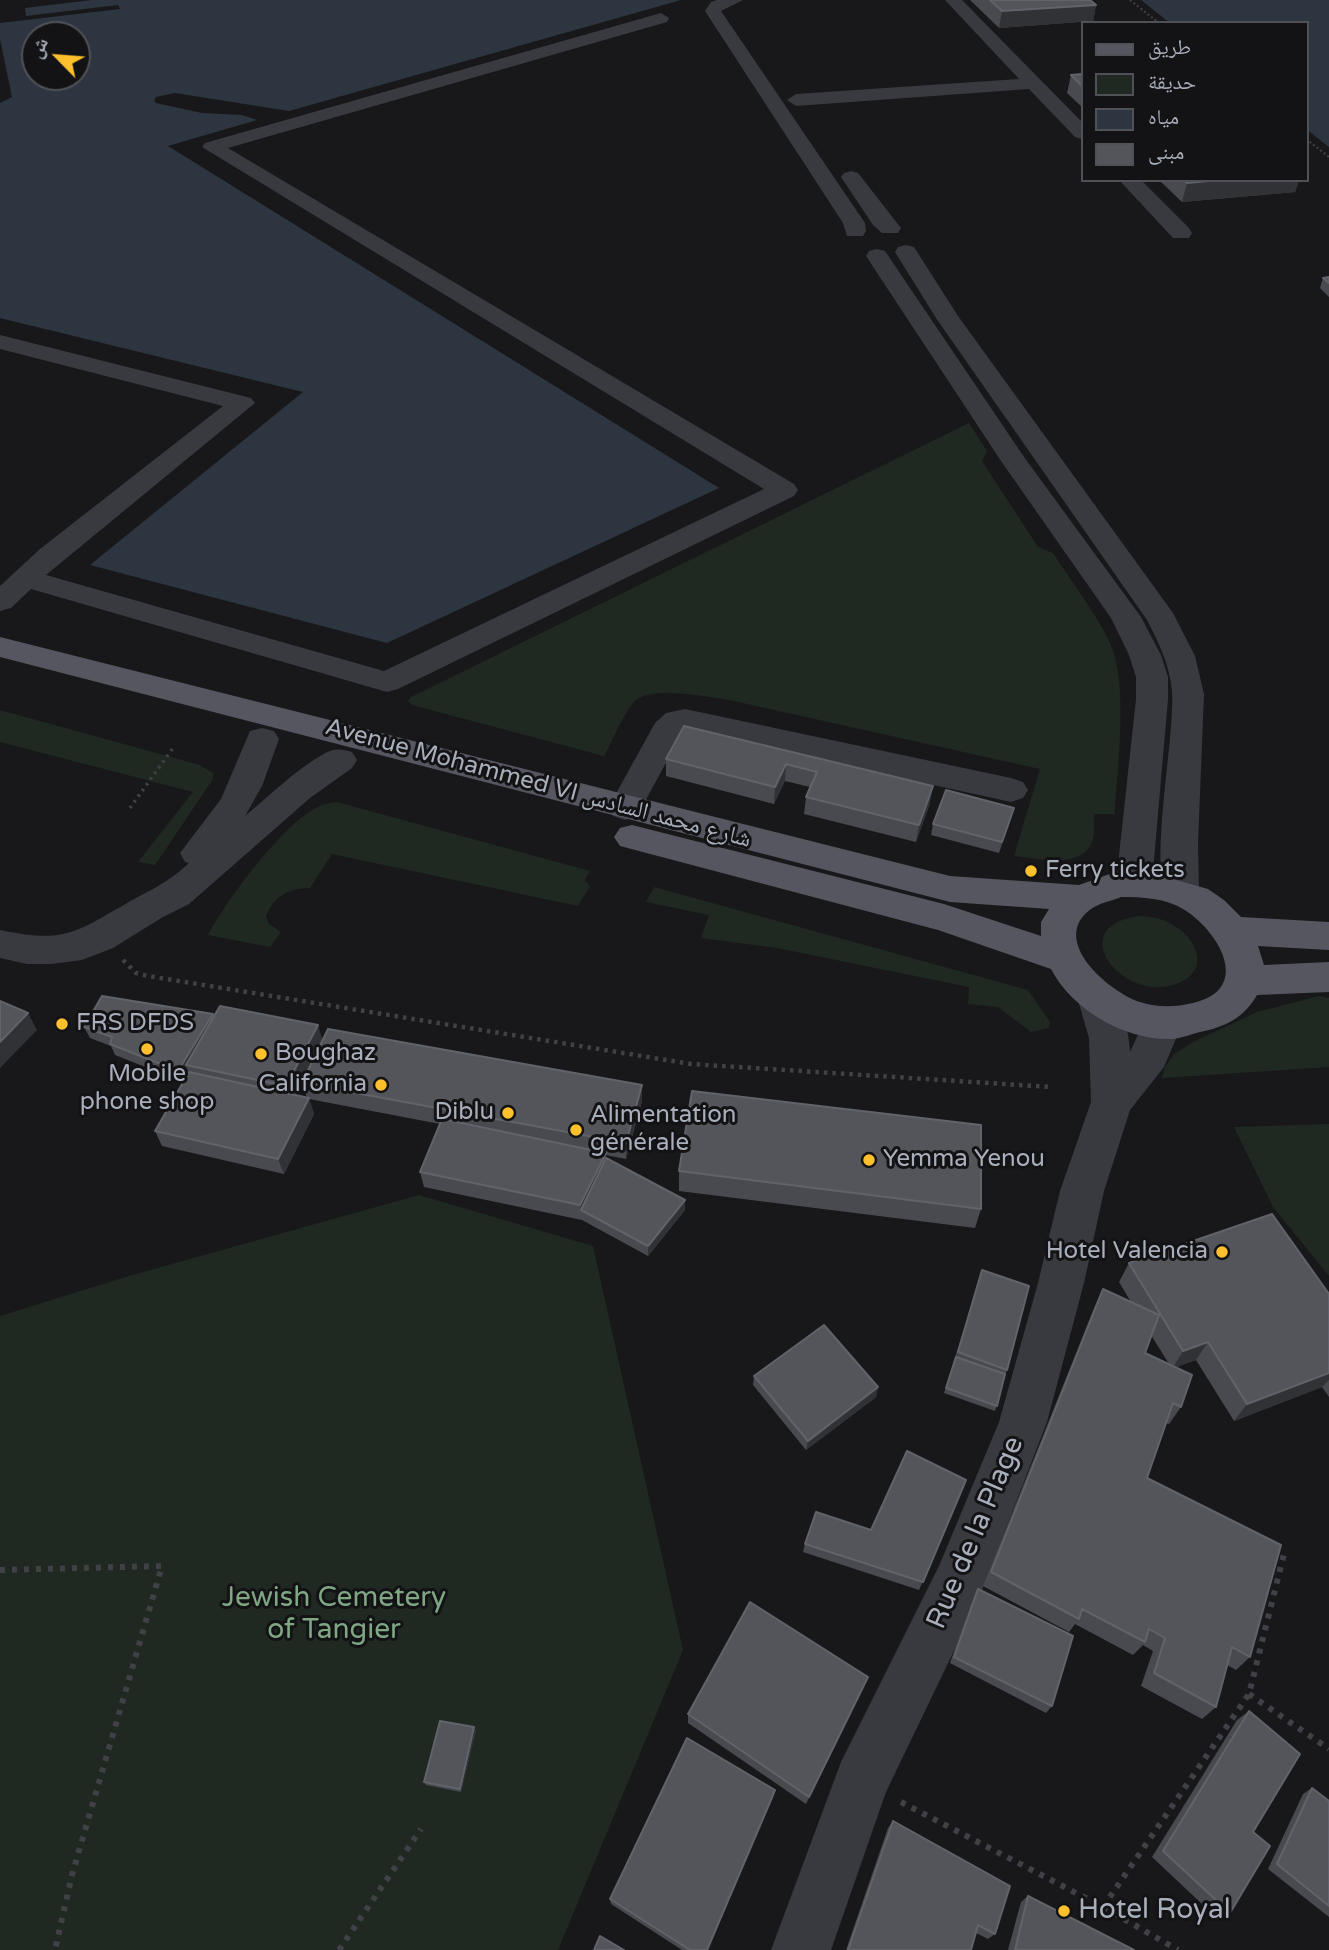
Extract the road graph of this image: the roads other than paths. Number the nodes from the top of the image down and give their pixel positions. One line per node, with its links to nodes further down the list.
1 (953, 0): 5 (street)
2 (732, 1): 4 (street); 11 (street)
3 (661, 18): 16 (street)
4 (766, 56)
5 (1033, 83): 6 (street); 7 (street)
6 (812, 122)
7 (1080, 131)
8 (842, 165): 10 (street)
9 (1131, 182): 12 (street)
10 (890, 228): 11 (street); 13 (street)
11 (855, 231): 14 (street)
12 (1181, 233)
13 (906, 253): 14 (street); 25 (street)
14 (877, 256): 24 (street)
15 (0, 342): 16 (street)
16 (27, 579): 17 (street)
17 (0, 602)
18 (0, 647): 23 (main road, Avenue Mohammed VI شارع محمد السادس)
19 (0, 672): 20 (main road, Avenue Mohammed VI شارع محمد السادس)
20 (262, 739): 21 (main road, Avenue Mohammed VI شارع محمد السادس); 27 (street)
21 (341, 760): 27 (street); 31 (main road, Avenue Mohammed VI شارع محمد السادس)
22 (1011, 790): 23 (street)
23 (625, 808): 26 (main road, Avenue Mohammed VI شارع محمد السادس)
24 (1134, 883): 25 (main road); 26 (main road)
25 (1181, 893): 28 (main road)
26 (1079, 898): 31 (main road)
27 (144, 903): 30 (street)
28 (1232, 931): 29 (main road); 33 (main road)
29 (1329, 936)
30 (0, 944)
31 (1061, 958): 34 (main road)
32 (1329, 977): 33 (main road)
33 (1244, 981): 35 (main road)
34 (1098, 1000): 35 (main road); 36 (street)
35 (1163, 1022): 36 (street)
36 (1112, 1102): 37 (street, Rue de la Plage)
37 (802, 1950)

